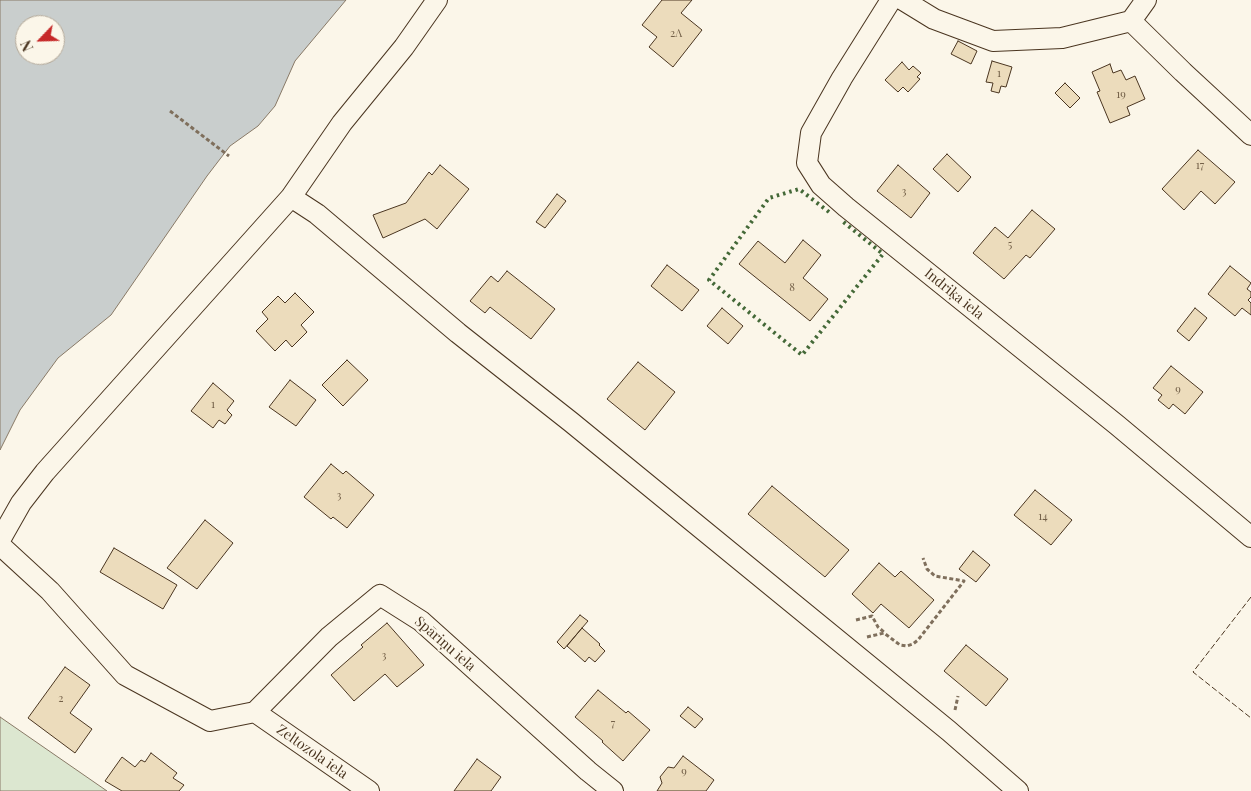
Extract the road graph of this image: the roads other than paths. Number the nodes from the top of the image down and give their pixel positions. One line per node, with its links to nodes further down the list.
1 (437, 0): 7 (street)
2 (891, 0): 8 (street, Indriķa iela)
3 (903, 0): 5 (street)
4 (1146, 0): 5 (street)
5 (1131, 22): 6 (street)
6 (1251, 135)
7 (291, 197): 9 (street); 14 (street)
8 (1251, 537)
9 (0, 540)
10 (0, 545): 11 (street)
11 (255, 712): 12 (street, Zeltozola iela); 13 (street, Spāriņu iela)
12 (369, 791)
13 (613, 791)
14 (1018, 791)

